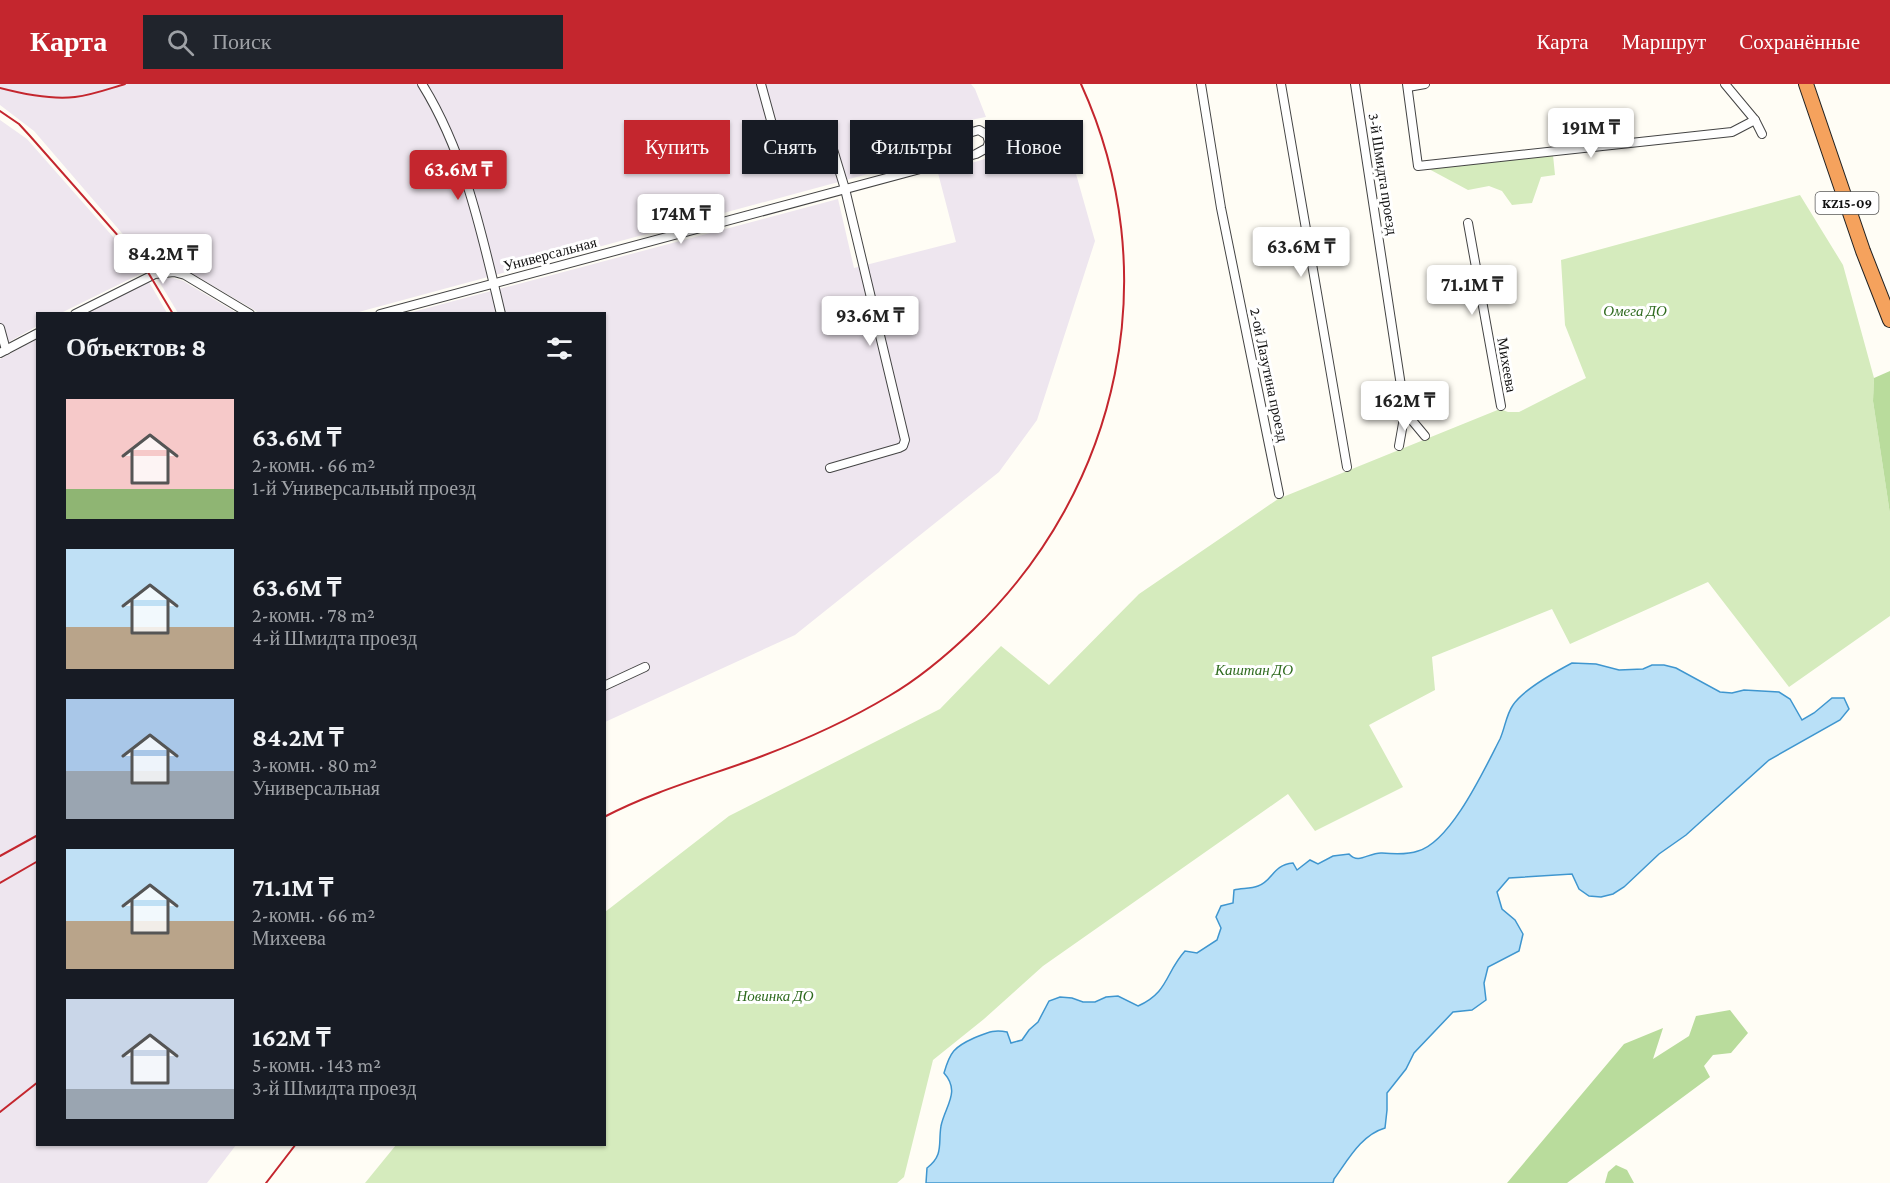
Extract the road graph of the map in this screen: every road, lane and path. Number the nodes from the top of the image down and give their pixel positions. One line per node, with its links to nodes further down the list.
1 (422, 84): 16 (street)
2 (761, 84): 14 (street)
3 (1201, 84): 31 (street, 2-ой Лазутина проезд)
4 (1281, 84): 29 (street)
5 (1355, 84): 26 (street, 3-й Шмидта проезд)
6 (1425, 84): 9 (street)
7 (1725, 84): 10 (street)
8 (1806, 84): 21 (highway, KZ15-09)
9 (1407, 85): 10 (street)
10 (1755, 120): 11 (street)
11 (1762, 134)
12 (935, 165): 12 (street, Универсальная)
13 (901, 174): 14 (street, Универсальная)
14 (845, 189): 16 (street, Универсальная); 30 (street)
15 (1468, 223): 25 (street, Михеева)
16 (494, 283): 19 (street, Универсальная); 20 (street)
17 (79, 312): 18 (street)
18 (247, 312)
19 (387, 312)
20 (501, 312)
21 (1890, 320)
22 (0, 328): 24 (street)
23 (36, 334): 24 (street)
24 (3, 352)
25 (1501, 405)
26 (1405, 412): 27 (street); 28 (street, 3-й Шмидта проезд)
27 (1425, 436)
28 (1399, 446)
29 (1347, 467)
30 (830, 468)
31 (1279, 495)
32 (645, 667): 33 (street)
33 (606, 685)

